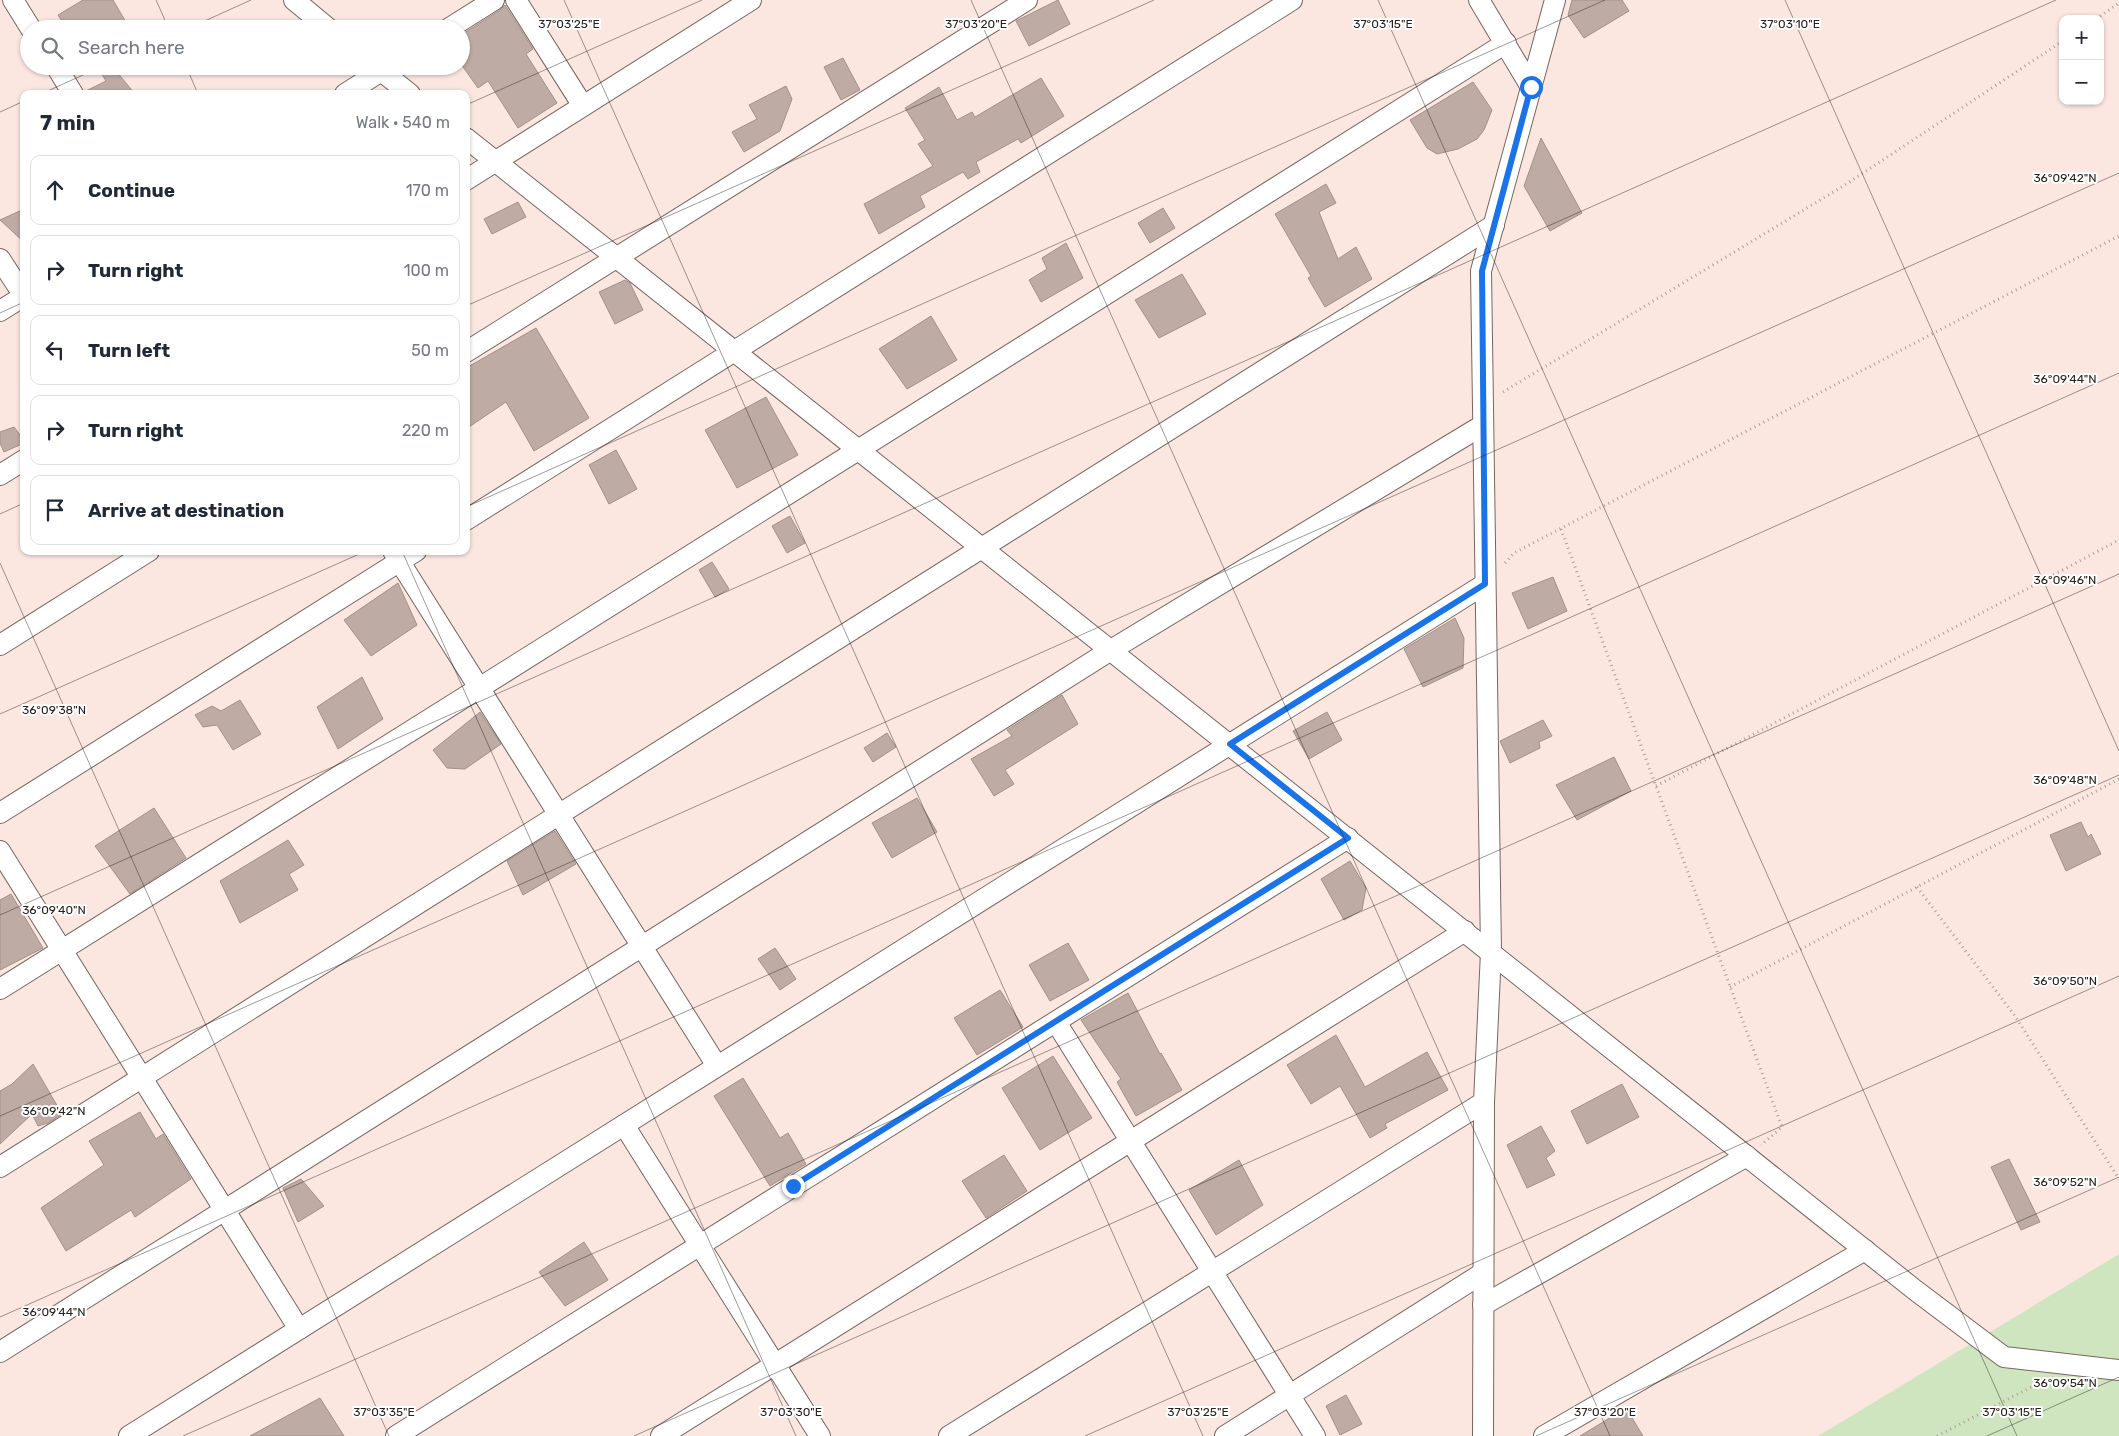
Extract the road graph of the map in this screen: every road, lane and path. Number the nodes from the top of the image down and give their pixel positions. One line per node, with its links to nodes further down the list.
1 (13, 0): 12 (street)
2 (294, 0): 13 (street)
3 (494, 0): 14 (street)
4 (516, 0): 24 (street)
5 (751, 0): 24 (street)
6 (1028, 0): 30 (street)
7 (1292, 0): 36 (street)
8 (1479, 0): 15 (street)
9 (1555, 0): 20 (street)
10 (2119, 3): 11 (path)
11 (2102, 15)
12 (25, 20)
13 (318, 20)
14 (462, 20)
15 (1506, 43): 20 (street); 39 (street)
16 (2059, 44): 37 (path)
17 (61, 75): 21 (street)
18 (372, 75): 22 (street)
19 (390, 75): 23 (street)
20 (1531, 87): 28 (street)
21 (71, 90)
22 (351, 90)
23 (406, 90)
24 (583, 106): 26 (street)
25 (470, 141): 26 (street)
26 (496, 161): 27 (street); 30 (street)
27 (470, 177)
28 (1494, 225): 37 (street); 45 (street)
29 (2119, 236): 43 (path)
30 (618, 257): 35 (street); 36 (street)
31 (0, 259): 32 (street)
32 (20, 290)
33 (20, 298): 34 (street)
34 (0, 311)
35 (470, 350)
36 (735, 350): 39 (street); 42 (street)
37 (1483, 404): 38 (street)
38 (1483, 425): 48 (street); 50 (street)
39 (859, 449): 45 (street); 51 (street)
40 (20, 462): 41 (street)
41 (0, 475)
42 (470, 517)
43 (1561, 529): 48 (path); 54 (path)
44 (2119, 540): 54 (path)
45 (983, 548): 50 (street); 56 (street)
46 (143, 555): 49 (street)
47 (403, 555): 51 (street); 55 (street)
48 (1485, 584): 52 (street); 63 (street)
49 (0, 645)
50 (1111, 650): 52 (street); 61 (street)
51 (480, 688): 56 (street); 62 (street)
52 (1230, 744): 57 (street); 67 (street)
53 (2119, 779): 59 (path)
54 (1656, 786): 64 (path)
55 (0, 813)
56 (559, 815): 61 (street); 68 (street)
57 (1348, 838): 60 (street); 66 (street)
58 (0, 851): 62 (street)
59 (1916, 887): 64 (path); 74 (path)
60 (1465, 931): 63 (street); 71 (street)
61 (642, 946): 67 (street); 75 (street)
62 (62, 950): 65 (street); 68 (street)
63 (1490, 952): 69 (street); 72 (street)
64 (1730, 987): 72 (path)
65 (0, 990)
66 (1056, 1022): 71 (street); 76 (street)
67 (717, 1066): 70 (street)
68 (142, 1078): 73 (street); 75 (street)
69 (1484, 1102): 78 (street); 79 (street)
70 (624, 1125): 76 (street); 81 (street)
71 (1130, 1141): 78 (street); 83 (street)
72 (1747, 1156): 77 (street); 80 (street)
73 (0, 1167)
74 (2119, 1179)
75 (224, 1210): 81 (street); 82 (street)
76 (700, 1246): 83 (street); 88 (street)
77 (1865, 1250): 84 (street); 95 (street)
78 (1213, 1273): 86 (street); 91 (street)
79 (1483, 1273): 80 (street); 86 (street)
80 (1484, 1305): 94 (street)
81 (299, 1329): 87 (street)
82 (0, 1352)
83 (774, 1365): 89 (street); 90 (street)
84 (2074, 1365): 85 (street); 96 (path)
85 (2119, 1370)
86 (1290, 1395): 92 (street); 93 (street)
87 (128, 1436)
88 (396, 1436)
89 (661, 1436)
90 (820, 1436)
91 (949, 1436)
92 (1225, 1436)
93 (1315, 1436)
94 (1483, 1436)
95 (1544, 1436)
96 (1938, 1436)

